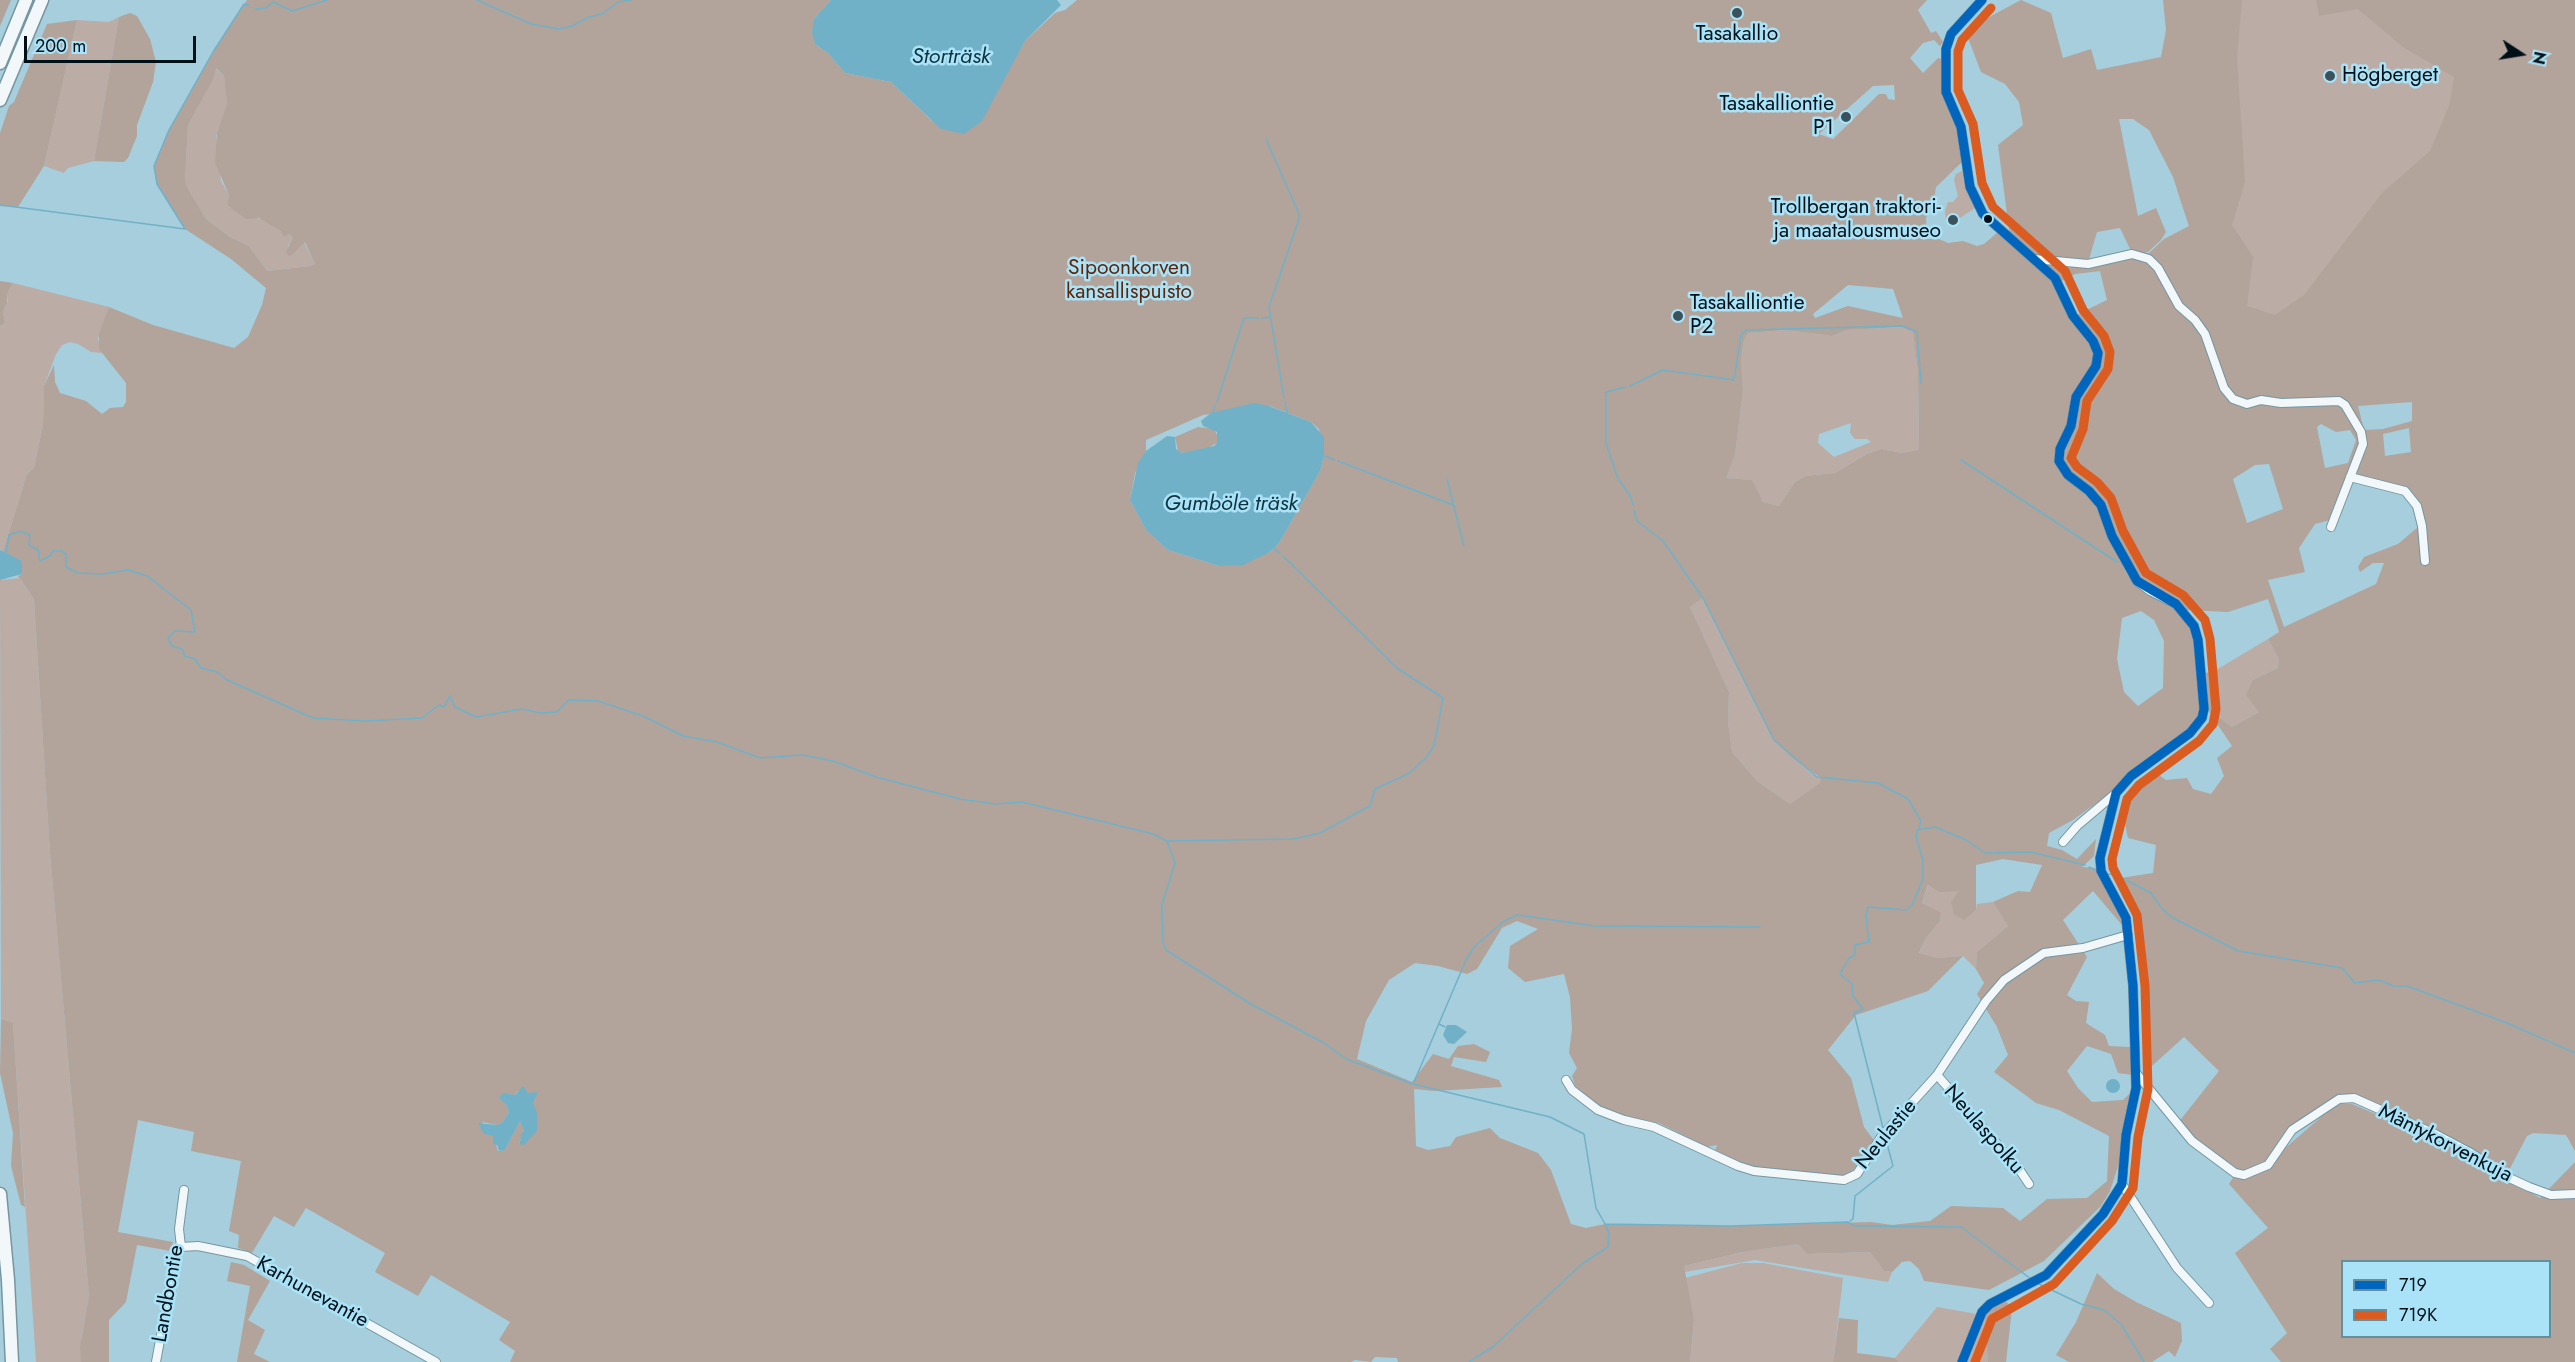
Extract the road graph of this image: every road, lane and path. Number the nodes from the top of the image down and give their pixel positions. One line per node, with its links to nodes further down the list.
1 (26, 0): 4 (highway)
2 (42, 0): 6 (highway)
3 (1982, 0): 7 (street)
4 (4, 51): 5 (highway)
5 (0, 63)
6 (0, 100)
7 (2034, 259): 8 (street); 11 (street)
8 (2349, 477): 9 (street); 10 (street)
9 (2331, 526)
10 (2425, 561)
11 (2116, 793): 12 (street); 13 (street)
12 (2063, 842)
13 (2128, 936): 14 (street); 15 (street, Neulastie)
14 (2136, 1073): 18 (street); 21 (street, Mäntykorvenkuja)
15 (1936, 1075): 16 (street, Neulastie); 17 (street, Neulaspolku)
16 (1566, 1080)
17 (2029, 1184)
18 (2122, 1184): 23 (street); 27 (street)
19 (184, 1190): 22 (street, Landbontie)
20 (0, 1194): 24 (highway)
21 (2575, 1194)
22 (182, 1247): 25 (street, Landbontie); 26 (street, Karhunevantie)
23 (2209, 1303)
24 (12, 1362)
25 (156, 1362)
26 (436, 1362)
27 (1962, 1362)

